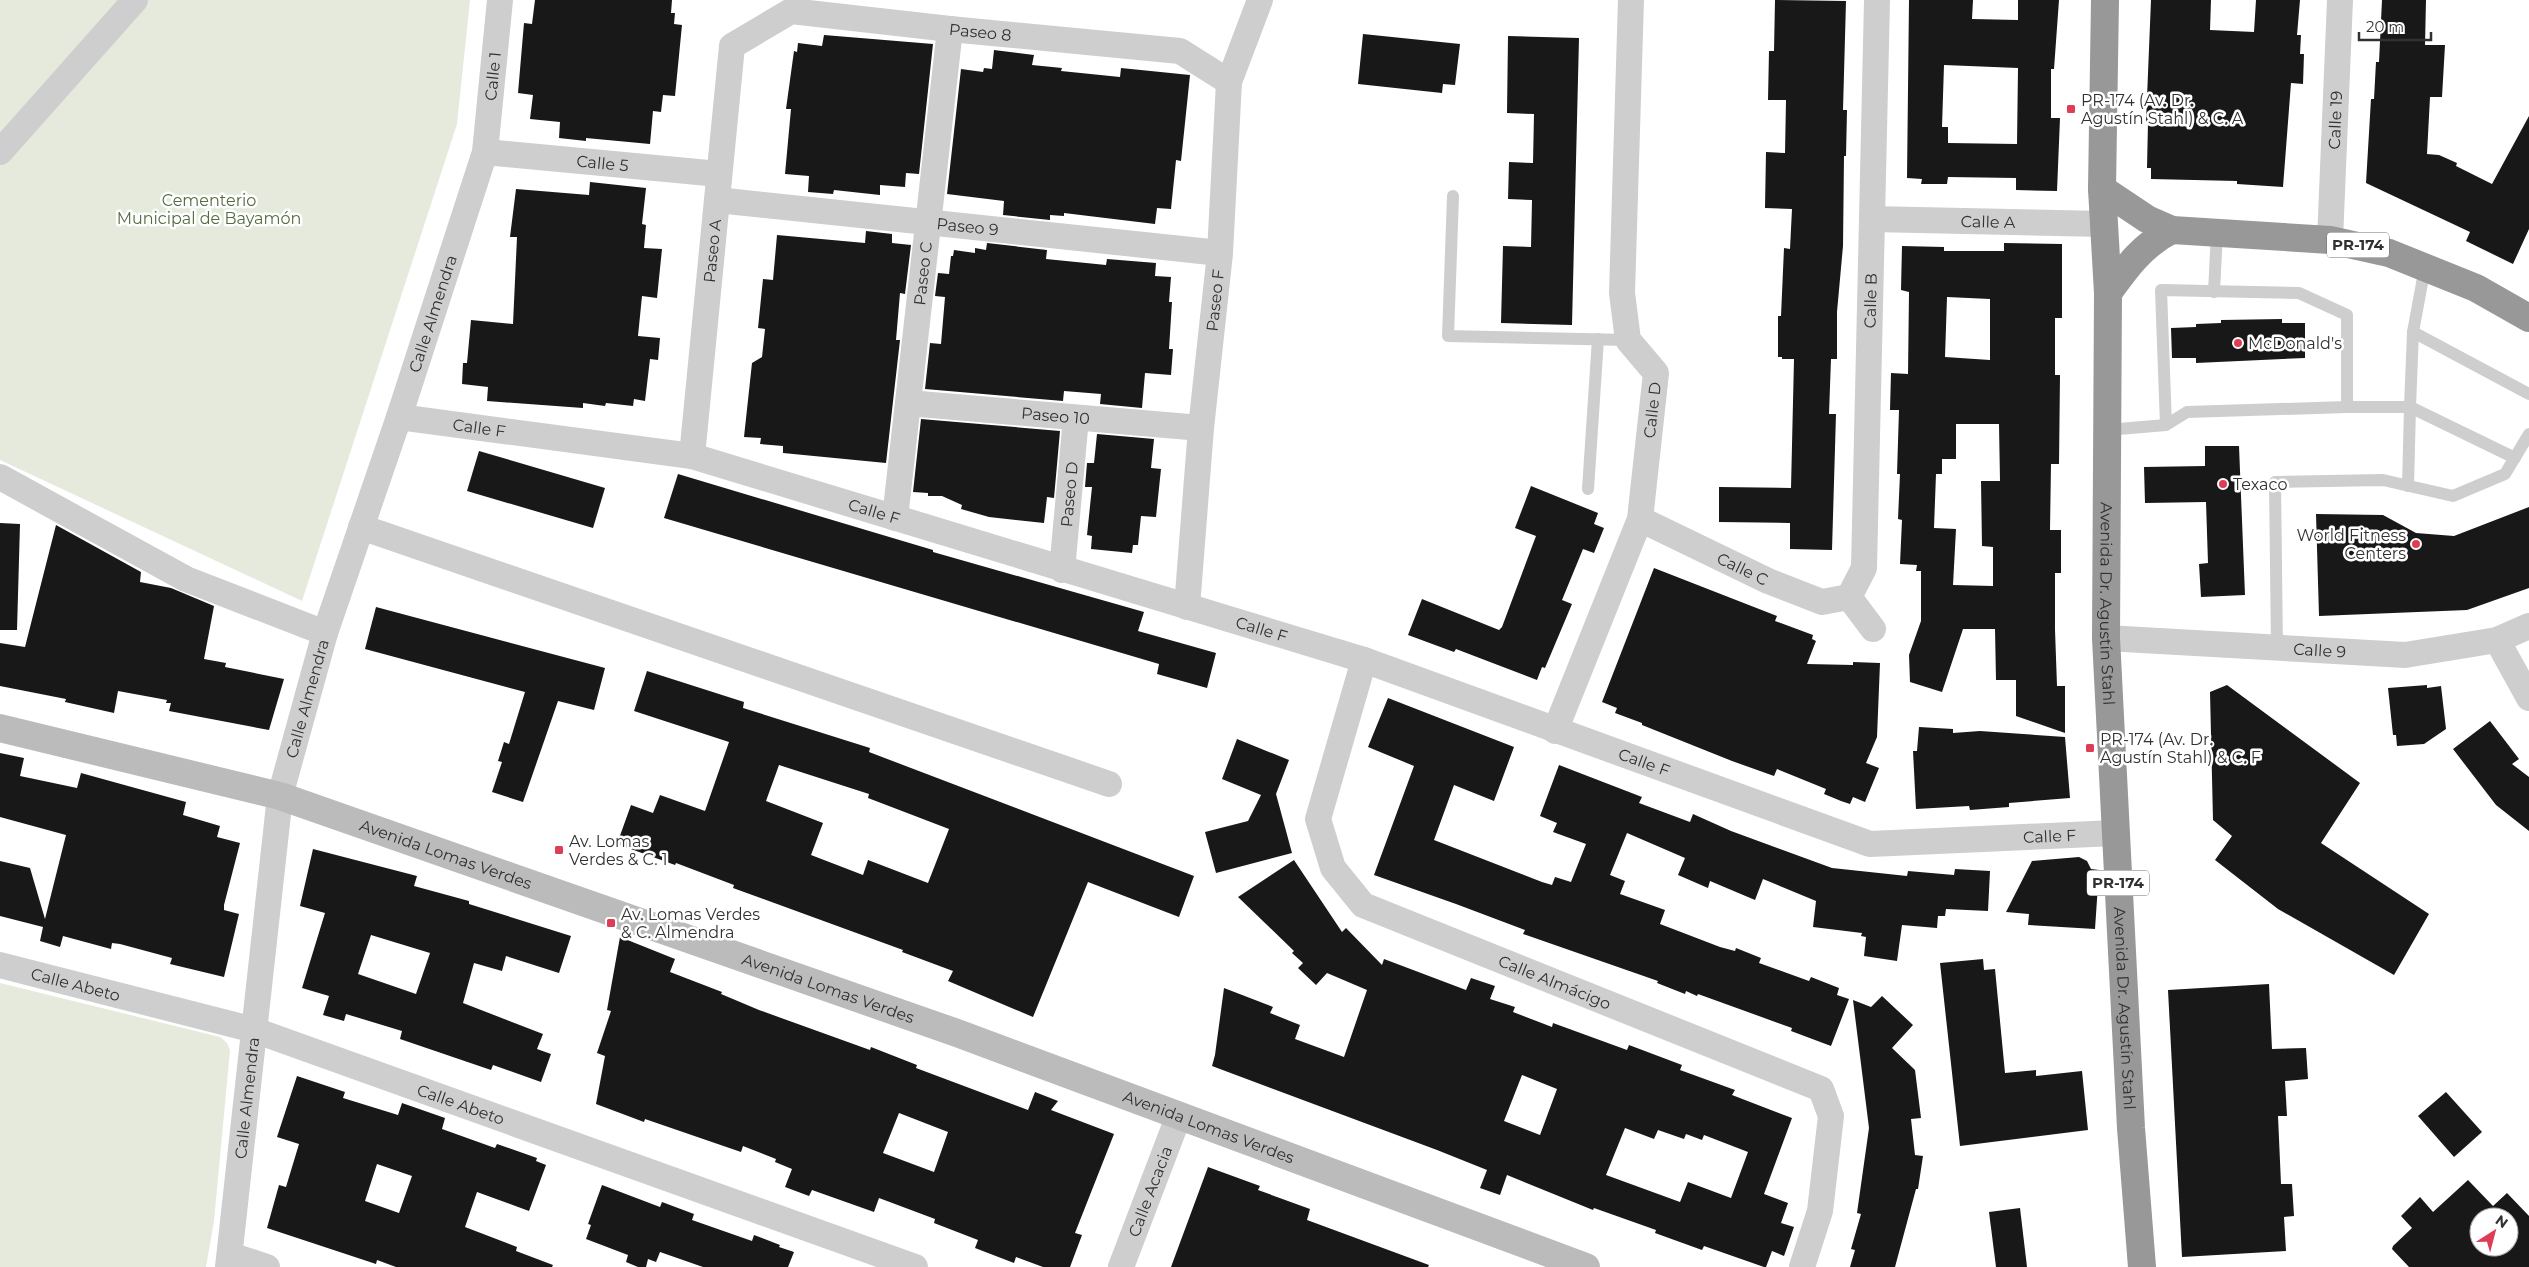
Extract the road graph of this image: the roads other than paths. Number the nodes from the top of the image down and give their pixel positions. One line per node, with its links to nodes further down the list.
1 (135, 0): 11 (street)
2 (500, 0): 12 (street, Calle 1)
3 (1260, 0): 10 (street, Paseo F)
4 (1877, 0): 17 (street, Calle B)
5 (2105, 0): 14 (highway, Avenida Dr. Agustín Stahl / PR-174)
6 (2340, 0): 22 (street, Calle 19)
7 (1630, 12): 30 (street)
8 (950, 29): 9 (street, Paseo 8); 10 (street, Paseo 8); 18 (street, Paseo C)
9 (732, 46): 13 (street, Paseo A)
10 (1229, 82): 23 (street, Paseo F)
11 (0, 152)
12 (485, 152): 13 (street, Calle 5); 35 (street, Calle Almendra)
13 (719, 174): 16 (street, Paseo A)
14 (2102, 190): 19 (highway, Avenida Dr. Agustín Stahl / PR-174); 20 (highway, PR-174)
15 (1453, 196): 29 (lane)
16 (717, 200): 18 (street, Paseo 9); 41 (street, Paseo A)
17 (1872, 218): 19 (street, Calle A); 50 (street, Calle B)
18 (929, 222): 23 (street, Paseo 9); 32 (street, Paseo C)
19 (2104, 224): 26 (highway, Avenida Dr. Agustín Stahl / PR-174)
20 (2172, 230): 21 (highway, PR-174); 26 (highway)
21 (2217, 232): 22 (highway, PR-174); 25 (lane)
22 (2330, 240): 24 (highway, PR-174)
23 (1220, 253): 38 (street, Paseo F)
24 (2425, 268): 27 (highway, PR-174); 28 (lane)
25 (2214, 292): 33 (lane); 37 (lane)
26 (2108, 293): 39 (highway, Avenida Dr. Agustín Stahl / PR-174)
27 (2526, 310)
28 (2413, 332): 31 (lane); 34 (lane)
29 (1598, 340): 30 (lane); 45 (lane)
30 (1628, 340): 47 (street, Calle D)
31 (2529, 394)
32 (908, 403): 36 (street, Paseo 10); 46 (street, Paseo C)
33 (2347, 407): 34 (lane); 37 (lane)
34 (2410, 407): 42 (lane); 44 (lane)
35 (399, 418): 41 (street, Calle F); 48 (street, Calle Almendra)
36 (1076, 418): 38 (street, Paseo 10); 49 (street, Paseo D)
37 (2166, 425): 39 (lane)
38 (1201, 428): 51 (street, Paseo F)
39 (2107, 430): 55 (highway, Avenida Dr. Agustín Stahl / PR-174)
40 (2529, 434): 42 (lane)
41 (692, 456): 46 (street, Calle F)
42 (2515, 458): 44 (lane)
43 (0, 477): 54 (street)
44 (2408, 486): 57 (lane)
45 (1588, 489)
46 (895, 518): 49 (street, Calle F)
47 (1640, 519): 50 (street, Calle C); 61 (street, Calle D)
48 (361, 527): 54 (street, Calle Almendra); 62 (street)
49 (1062, 570): 51 (street, Calle F)
50 (1849, 596): 53 (street)
51 (1187, 607): 58 (street, Calle F)
52 (2529, 626): 56 (street, Calle 9)
53 (1873, 629)
54 (324, 633): 63 (street, Calle Almendra)
55 (2106, 638): 57 (street, Calle 9); 64 (highway, Avenida Dr. Agustín Stahl / PR-174)
56 (2497, 640): 57 (street, Calle 9); 59 (street)
57 (2276, 648)
58 (1364, 660): 61 (street, Calle F); 73 (street, Calle Almácigo)
59 (2529, 698)
60 (0, 728): 63 (street, Avenida Lomas Verdes)
61 (1555, 731): 64 (street, Calle F)
62 (1109, 784)
63 (280, 796): 66 (street, Calle Almendra); 67 (street, Avenida Lomas Verdes)
64 (2115, 833): 74 (highway, Avenida Dr. Agustín Stahl / PR-174)
65 (0, 965): 66 (street, Calle Abeto)
66 (254, 1030): 68 (street, Calle Almendra); 70 (street, Calle Abeto)
67 (1179, 1115): 71 (street, Calle Acacia); 72 (street, Avenida Lomas Verdes)
68 (229, 1261): 69 (street)
69 (267, 1267)
70 (915, 1267)
71 (1121, 1267)
72 (1586, 1267)
73 (1802, 1267)
74 (2142, 1267)

